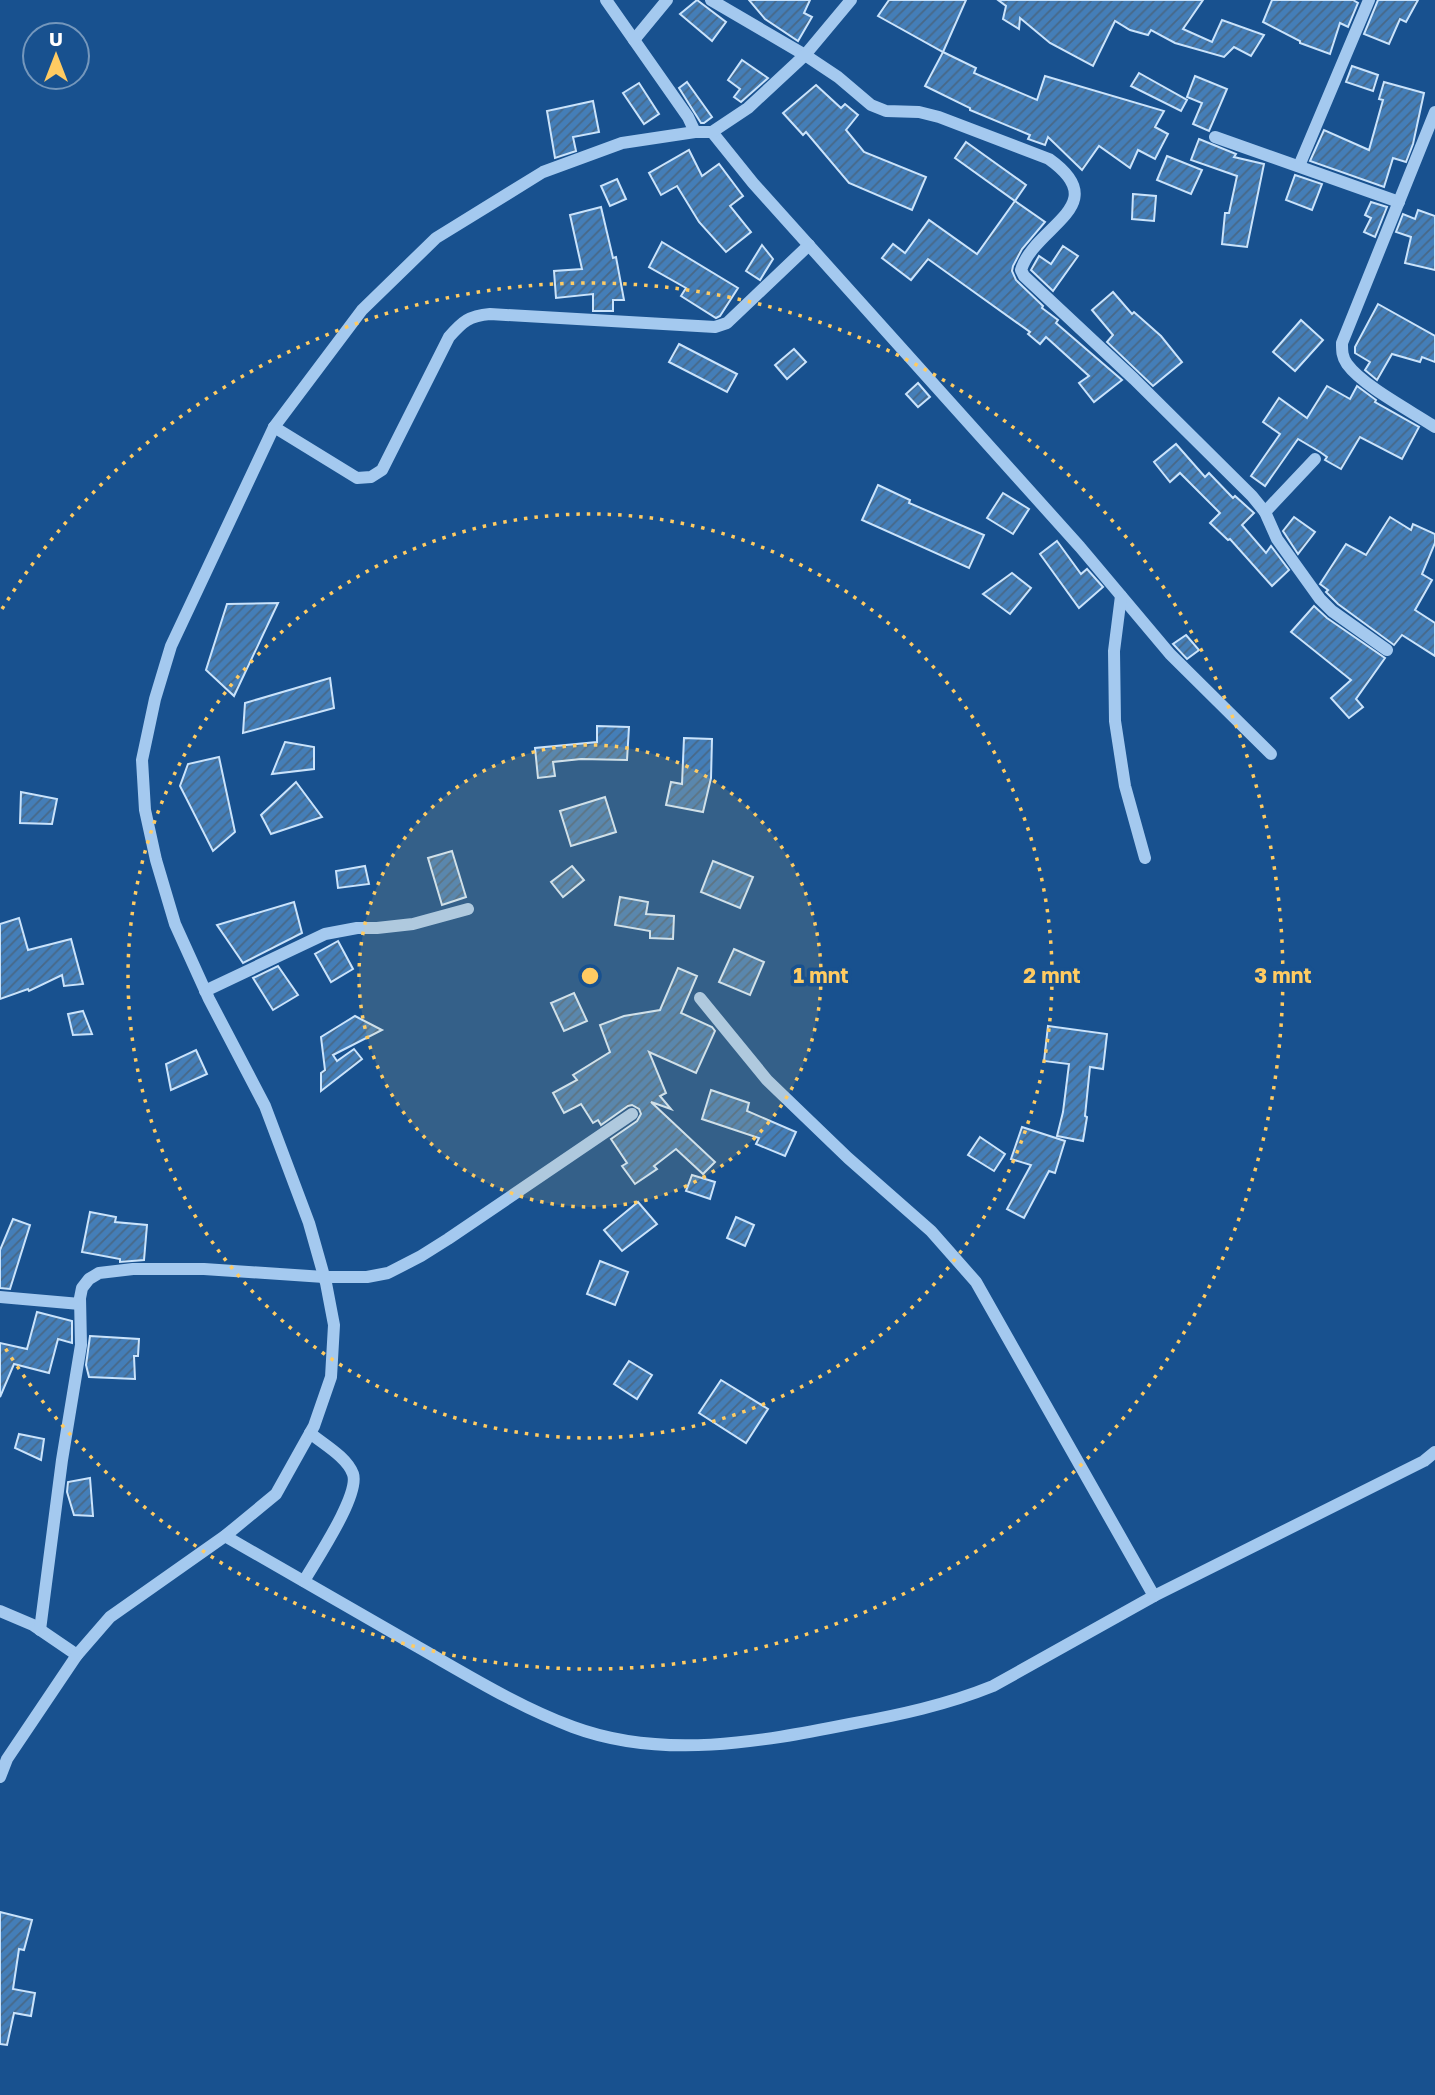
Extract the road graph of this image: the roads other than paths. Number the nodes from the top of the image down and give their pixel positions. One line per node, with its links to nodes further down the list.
1 (606, 0): 6 (street)
2 (667, 0): 6 (street)
3 (710, 0): 7 (street)
4 (851, 0): 7 (street)
5 (1369, 0): 12 (street)
6 (634, 40): 9 (street)
7 (805, 55): 10 (street); 18 (street)
8 (1435, 112): 13 (street)
9 (695, 132): 10 (street); 16 (street)
10 (712, 132): 14 (street)
11 (1215, 137): 12 (street)
12 (1299, 166): 13 (street)
13 (1399, 202): 15 (street)
14 (809, 245): 16 (street); 19 (street)
15 (1435, 426)
16 (274, 427): 24 (street)
17 (1315, 459): 18 (street)
18 (1265, 512): 20 (street)
19 (1121, 596): 21 (street); 22 (street)
20 (1387, 650)
21 (1271, 754)
22 (1145, 858)
23 (468, 909): 24 (street)
24 (205, 992): 27 (street)
25 (700, 998): 34 (street)
26 (632, 1114): 27 (street)
27 (324, 1277): 29 (street); 30 (street)
28 (0, 1297): 29 (street)
29 (80, 1304): 36 (street)
30 (310, 1433): 32 (street); 33 (street)
31 (1435, 1452): 34 (street)
32 (225, 1536): 33 (street); 37 (street)
33 (304, 1581): 34 (street)
34 (1154, 1596)
35 (0, 1611): 36 (street)
36 (40, 1630): 37 (street)
37 (77, 1655): 38 (street)
38 (0, 1777)

